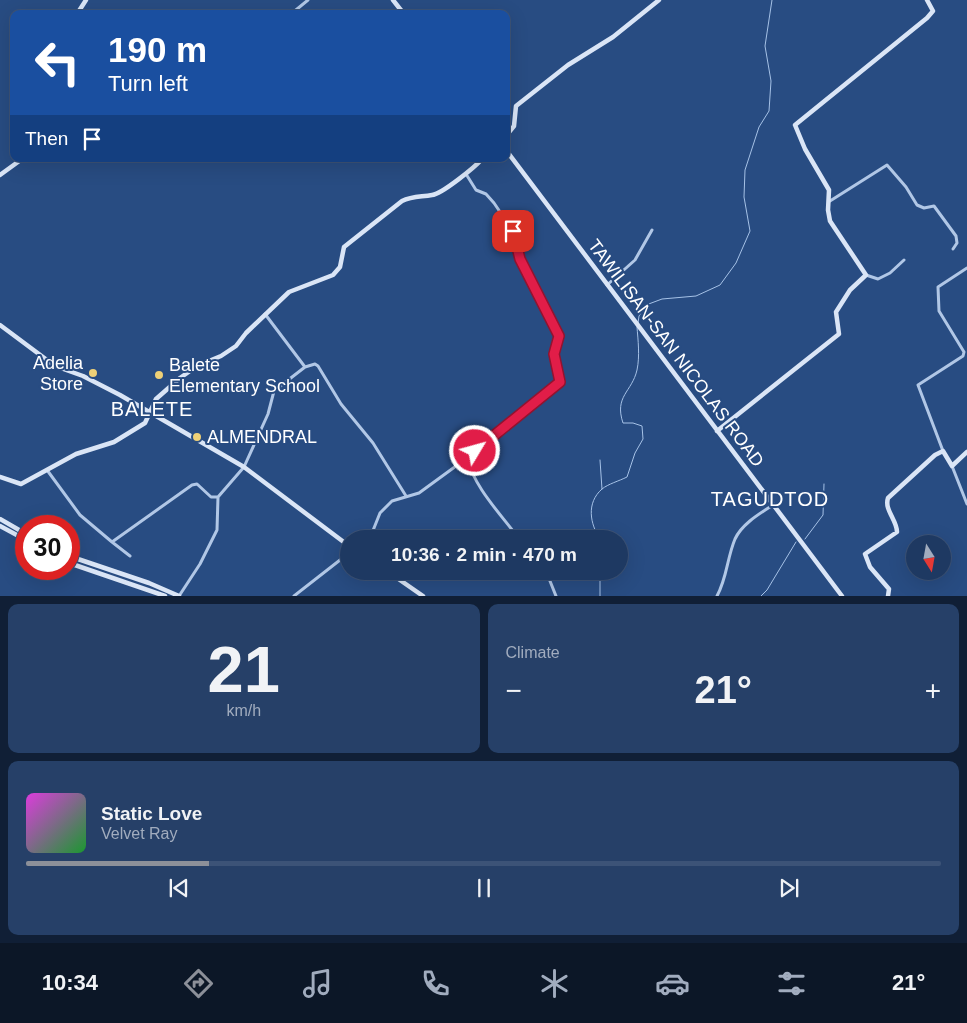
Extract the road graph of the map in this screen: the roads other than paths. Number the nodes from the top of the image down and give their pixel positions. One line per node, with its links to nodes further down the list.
1 (308, 0): 5 (street)
2 (393, 0): 6 (street)
3 (659, 0): 7 (street)
4 (927, 0): 13 (street)
5 (297, 10)
6 (401, 10)
7 (510, 131)
8 (510, 155): 19 (street, TAWILISAN-SAN NICOLAS ROAD)
9 (18, 162): 12 (street)
10 (479, 162): 11 (street)
11 (466, 174): 20 (street); 28 (street)
12 (0, 176)
13 (830, 201): 15 (street); 18 (street)
14 (652, 230): 19 (street)
15 (953, 249)
16 (904, 260): 18 (street)
17 (967, 268): 26 (street)
18 (866, 275): 25 (street)
19 (607, 285): 25 (street, TAWILISAN-SAN NICOLAS ROAD)
20 (265, 314): 23 (street); 24 (street)
21 (0, 325): 22 (street)
22 (2, 331): 24 (street)
23 (305, 367): 30 (street); 33 (street)
24 (150, 411): 30 (street); 31 (street)
25 (717, 431): 36 (street, TAWILISAN-SAN NICOLAS ROAD)
26 (943, 451): 29 (street); 60 (street)
27 (967, 452): 29 (street)
28 (467, 458): 33 (street); 41 (street)
29 (952, 466): 35 (street)
30 (244, 467): 34 (street); 43 (street)
31 (47, 470): 32 (street); 44 (street)
32 (0, 477)
33 (406, 496): 40 (street)
34 (218, 497): 44 (street); 54 (street)
35 (967, 504)
36 (773, 505): 58 (street); 59 (street, TAWILISAN-SAN NICOLAS ROAD)
37 (0, 519): 39 (street)
38 (0, 526): 42 (street)
39 (15, 528)
40 (373, 530)
41 (512, 530)
42 (15, 534)
43 (340, 539)
44 (112, 542): 45 (street)
45 (130, 556)
46 (80, 560): 49 (street)
47 (340, 560): 55 (street)
48 (80, 567): 50 (street)
49 (103, 568): 50 (street); 54 (street)
50 (101, 574): 53 (street)
51 (400, 580): 56 (street)
52 (550, 580): 57 (street)
53 (165, 596)
54 (179, 596)
55 (294, 596)
56 (424, 596)
57 (556, 596)
58 (717, 596)
59 (842, 596)
60 (888, 596)

